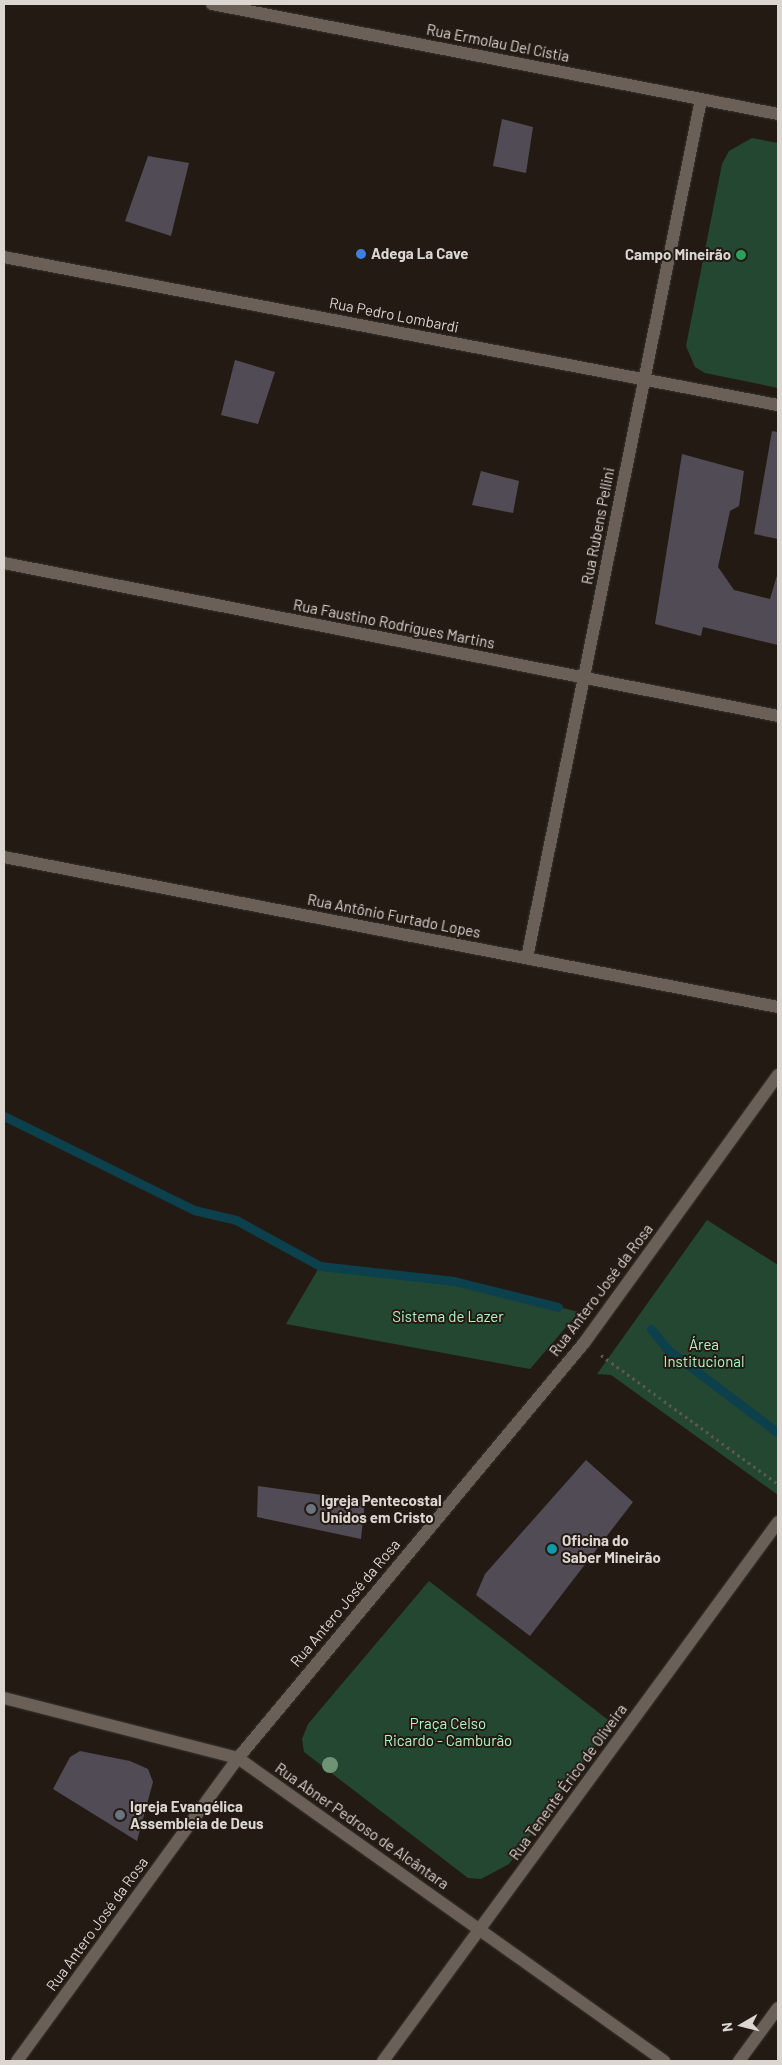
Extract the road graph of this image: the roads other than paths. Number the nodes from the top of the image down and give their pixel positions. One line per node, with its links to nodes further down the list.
1 (212, 4): 2 (street, Rua Ermolau Del Cístia)
2 (700, 100): 3 (street, Rua Ermolau Del Cístia); 5 (street, Rua Rubens Pellini)
3 (778, 114)
4 (4, 257): 5 (street, Rua Pedro Lombardi)
5 (644, 379): 6 (street, Rua Pedro Lombardi); 8 (street, Rua Rubens Pellini)
6 (778, 405)
7 (4, 563): 8 (street, Rua Faustino Rodrigues Martins)
8 (584, 678): 9 (street, Rua Faustino Rodrigues Martins); 11 (street, Rua Rubens Pellini)
9 (778, 716)
10 (4, 856): 11 (street, Rua Antônio Furtado Lopes)
11 (527, 958): 12 (street, Rua Antônio Furtado Lopes)
12 (778, 1007)
13 (778, 1076): 16 (street, Rua Antero José da Rosa)
14 (778, 1522): 17 (street, Rua Tenente Érico de Oliveira)
15 (4, 1698): 16 (street, Rua Abner Pedroso de Alcântara)
16 (238, 1758): 17 (street, Rua Abner Pedroso de Alcântara); 19 (street, Rua Antero José da Rosa)
17 (480, 1930): 20 (street, Rua Tenente Érico de Oliveira); 21 (street, Rua Abner Pedroso de Alcântara)
18 (778, 2008): 22 (street)
19 (17, 2061)
20 (383, 2061)
21 (664, 2061)
22 (739, 2061)

